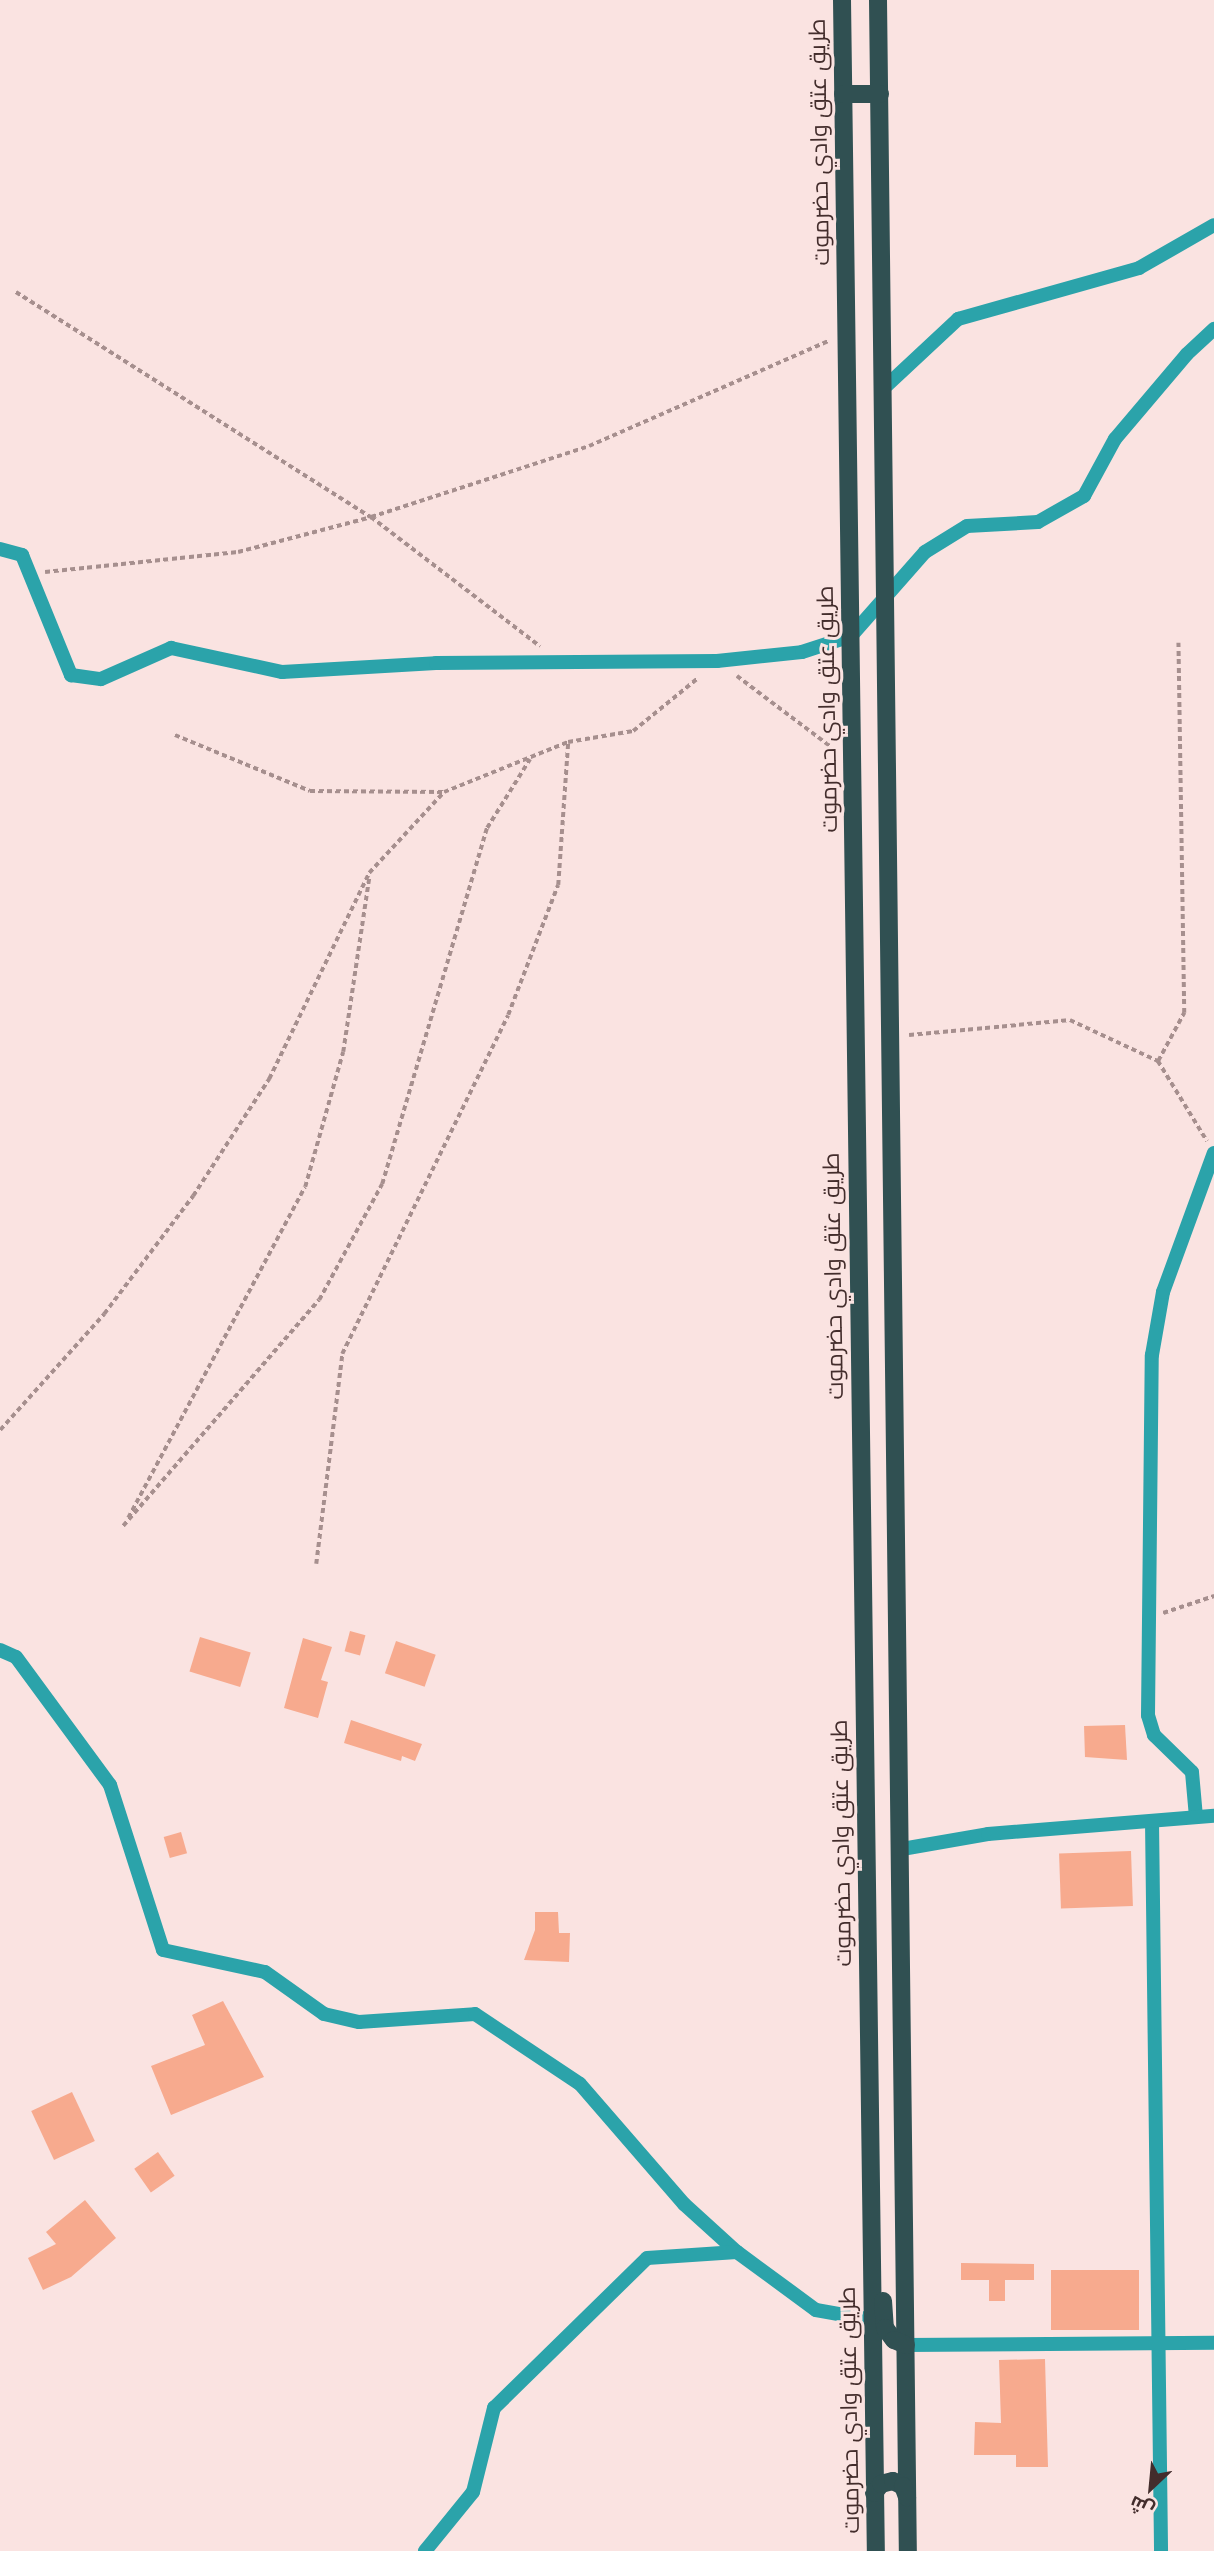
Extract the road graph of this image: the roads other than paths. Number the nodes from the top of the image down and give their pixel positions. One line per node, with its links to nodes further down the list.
1 (842, 0): 3 (main road, طريق عتق وادي حضرموت)
2 (878, 0): 4 (main road)
3 (843, 94): 4 (main road); 10 (main road, طريق عتق وادي حضرموت)
4 (880, 94): 7 (main road)
5 (1214, 225): 7 (street)
6 (1214, 330): 9 (street)
7 (883, 389): 9 (main road)
8 (0, 549): 10 (street)
9 (886, 597): 10 (street); 16 (main road)
10 (850, 636): 17 (main road, طريق عتق وادي حضرموت)
11 (1214, 1152): 14 (street)
12 (0, 1650): 18 (street)
13 (1214, 1816): 14 (street)
14 (1196, 1817): 15 (street)
15 (1152, 1821): 16 (street); 20 (street)
16 (902, 1849): 22 (main road)
17 (872, 2239): 19 (main road, طريق عتق وادي حضرموت); 22 (main road)
18 (737, 2252): 19 (street); 25 (street)
19 (872, 2320): 23 (main road, طريق عتق وادي حضرموت)
20 (1156, 2343): 21 (street); 22 (street); 28 (street)
21 (1214, 2343)
22 (906, 2345): 24 (main road)
23 (874, 2493): 24 (main road); 26 (main road, طريق عتق وادي حضرموت)
24 (907, 2497): 27 (main road)
25 (425, 2551)
26 (876, 2551)
27 (908, 2551)
28 (1161, 2551)

